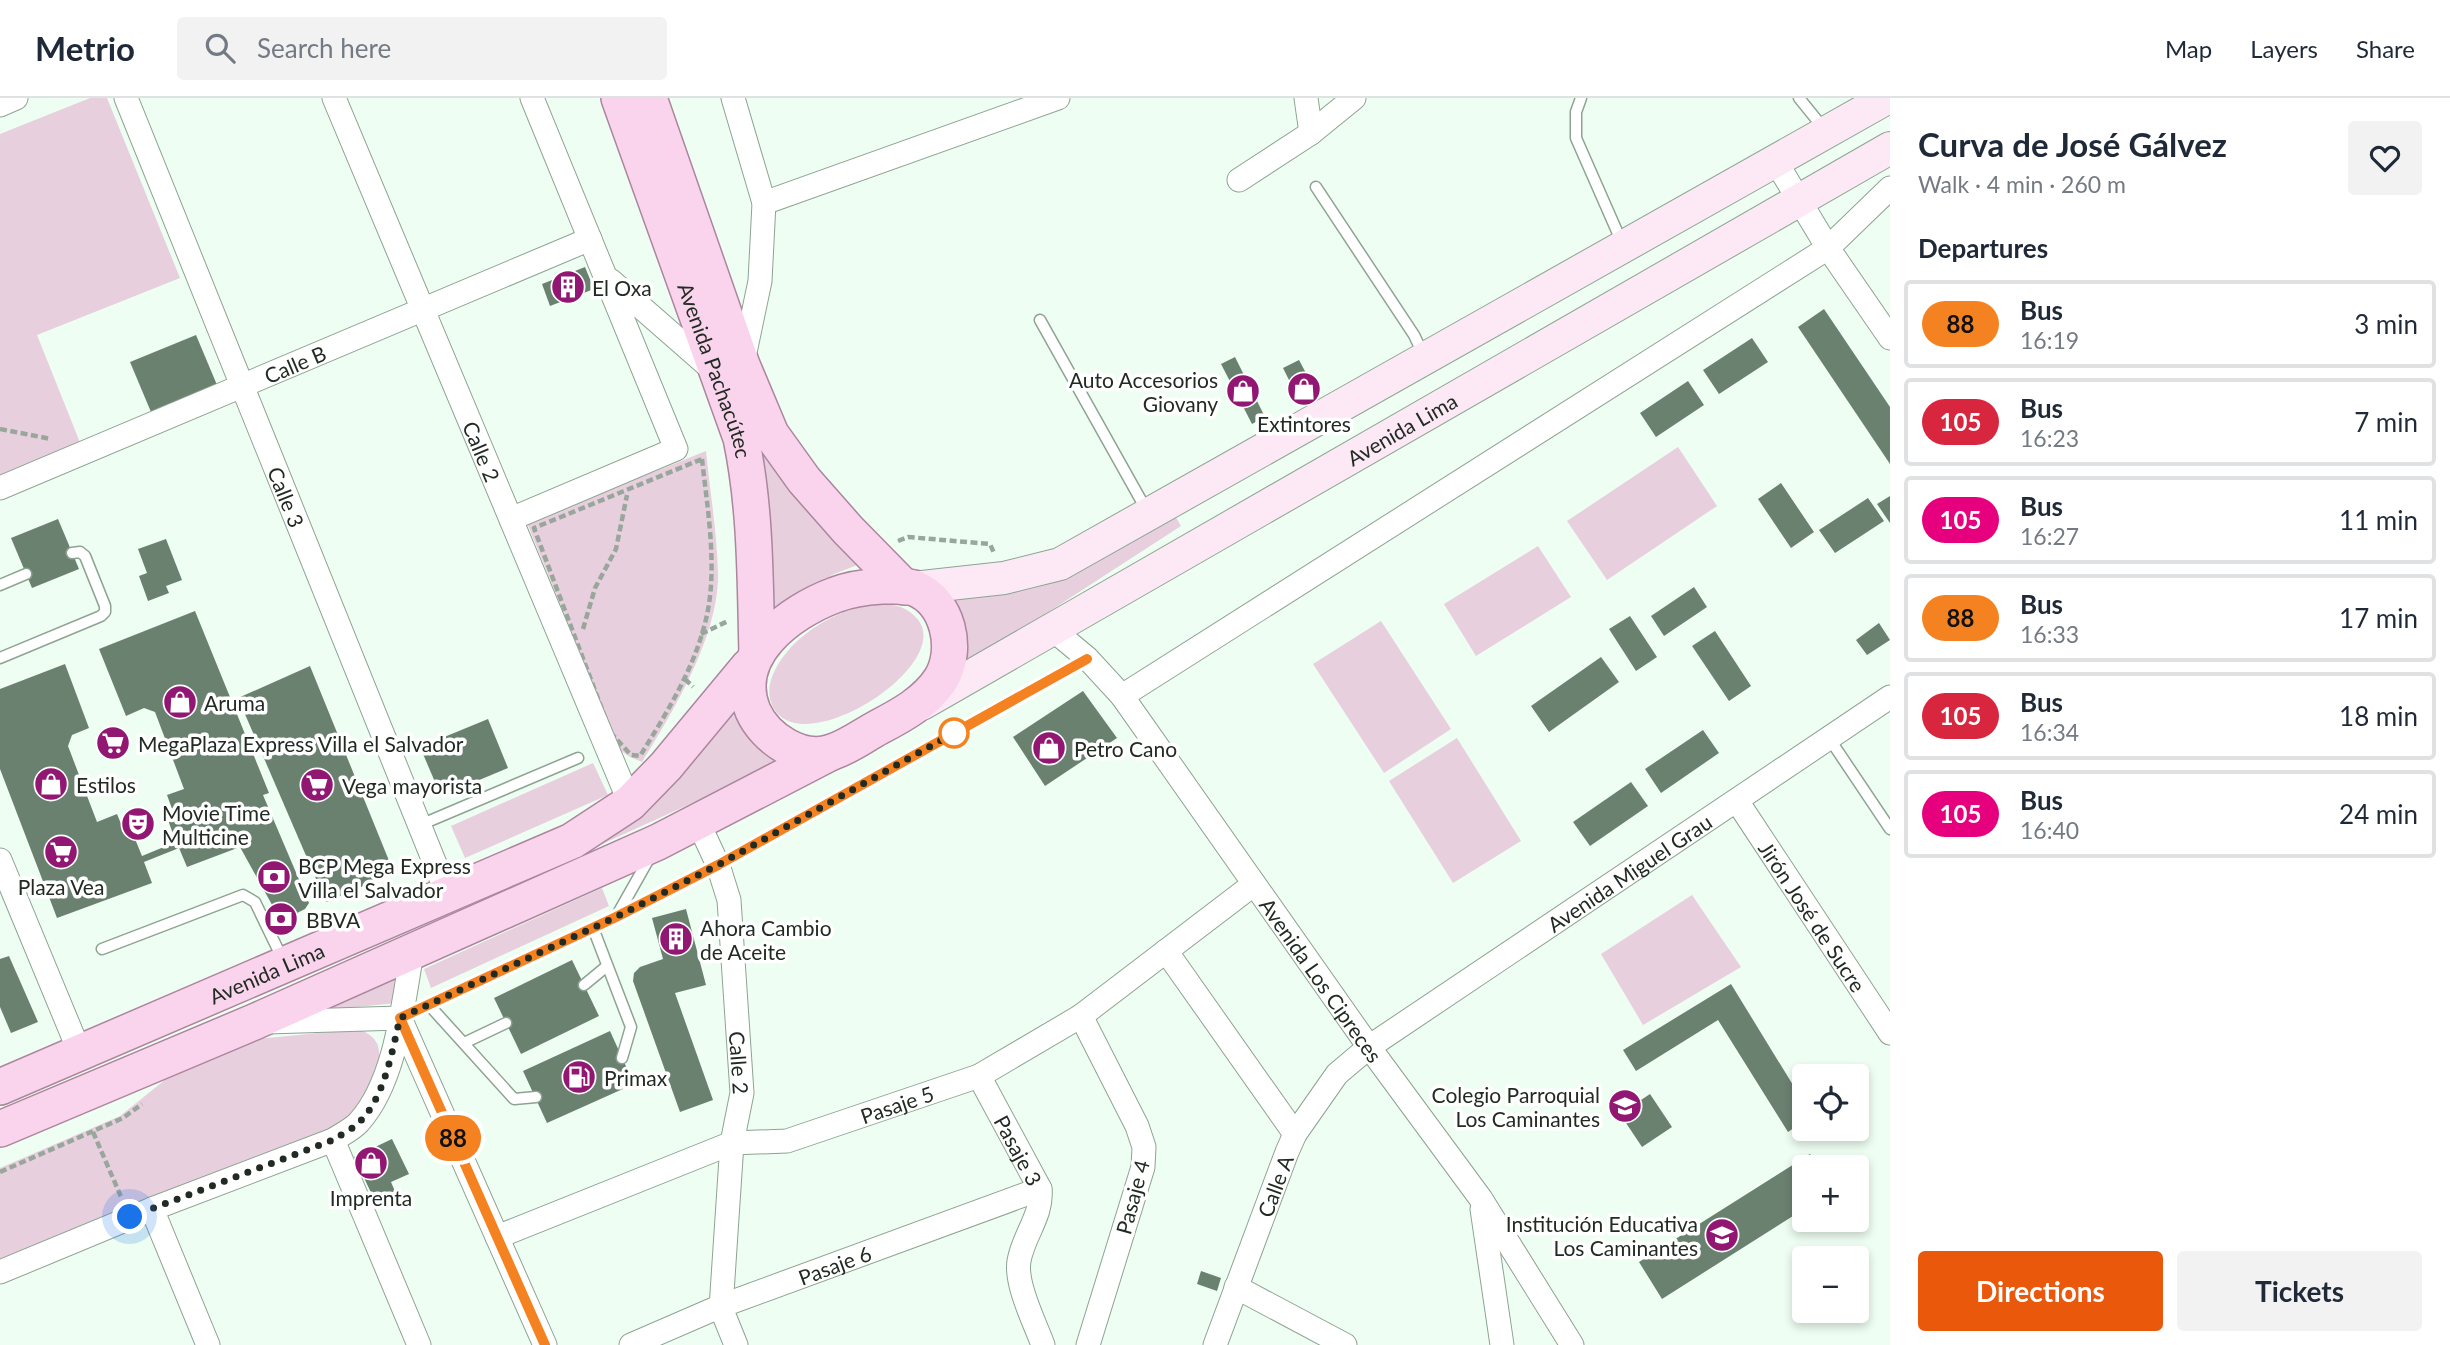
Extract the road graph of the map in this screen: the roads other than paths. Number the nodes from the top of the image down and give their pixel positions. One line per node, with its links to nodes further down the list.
1 (16, 98): 14 (street)
2 (126, 98): 33 (street, Calle 3)
3 (334, 98): 28 (street, Calle 2)
4 (532, 98): 24 (street)
5 (619, 98): 32 (main road, Avenida Pachacútec)
6 (649, 98): 32 (main road, Avenida Pachacútec)
7 (733, 98): 23 (street, Avenida Pachacútec)
8 (1058, 98): 23 (street)
9 (1306, 98): 15 (street)
10 (1354, 98): 15 (street)
11 (1580, 98): 25 (lane)
12 (1799, 98): 16 (lane)
13 (1866, 103): 16 (main road)
14 (0, 105)
15 (1311, 133): 19 (street)
16 (1826, 133): 18 (main road)
17 (1890, 148): 22 (main road, Avenida Lima)
18 (1776, 162): 22 (street); 25 (main road)
19 (1239, 180)
20 (1316, 187): 31 (lane)
21 (1890, 188): 26 (street)
22 (1799, 200): 26 (street); 41 (main road, Avenida Lima)
23 (764, 204): 32 (street, Avenida Pachacútec)
24 (590, 239): 27 (street); 28 (street, Calle B)
25 (1624, 248): 31 (main road)
26 (1828, 248): 30 (street); 45 (street)
27 (605, 276): 32 (street); 36 (street)
28 (423, 310): 33 (street, Calle B); 36 (street, Calle 2)
29 (1040, 320): 35 (lane)
30 (1890, 338)
31 (1425, 359): 35 (main road)
32 (730, 370): 40 (main road, Avenida Pachacútec); 44 (main road, Avenida Pachacútec)
33 (243, 386): 34 (street, Calle B); 54 (street, Calle 3)
34 (0, 488)
35 (1149, 513): 40 (main road)
36 (511, 519): 52 (street, Calle 2)
37 (72, 553): 42 (lane)
38 (26, 574): 39 (lane)
39 (0, 585)
40 (909, 587): 44 (main road); 47 (main road)
41 (1052, 629): 43 (street, Avenida Los Cipreces); 47 (main road, Avenida Lima)
42 (0, 658)
43 (1087, 659): 45 (street, Avenida Los Cipreces); 58 (lane)
44 (753, 660): 49 (main road); 52 (main road, Avenida Lima)
45 (1122, 696): 59 (street, Avenida Los Cipreces)
46 (1890, 696): 48 (street, Avenida Miguel Grau)
47 (911, 710): 49 (main road)
48 (1829, 738): 51 (street, Avenida Miguel Grau); 55 (lane)
49 (830, 753): 53 (main road, Avenida Lima)
50 (578, 758): 54 (lane)
51 (1737, 801): 74 (street, Jirón José de Sucre); 76 (street, Avenida Miguel Grau)
52 (630, 803): 60 (main road, Avenida Lima)
53 (698, 822): 56 (main road, Avenida Lima); 58 (street, Calle 2)
54 (420, 825): 60 (street, Calle 3)
55 (1890, 830)
56 (659, 842): 61 (lane); 65 (main road, Avenida Lima)
57 (0, 860): 77 (street)
58 (718, 865): 61 (lane); 85 (street, Calle 2)
59 (1254, 884): 64 (street, Pasaje 5); 76 (street, Avenida Los Cipreces)
60 (448, 896): 66 (main road, Avenida Lima)
61 (616, 917): 62 (lane)
62 (593, 928): 67 (lane); 69 (lane)
63 (102, 949): 66 (lane)
64 (1166, 951): 70 (street, Pasaje 5); 83 (street)
65 (412, 952): 71 (street); 72 (main road, Avenida Lima)
66 (286, 965): 77 (main road, Avenida Lima)
67 (607, 966): 68 (lane); 78 (lane)
68 (584, 985)
69 (429, 1005): 71 (lane); 75 (lane)
70 (1081, 1016): 79 (street, Pasaje 5); 100 (street, Pasaje 4)
71 (400, 1018): 72 (street); 84 (street); 89 (street)
72 (254, 1021): 82 (main road, Avenida Lima)
73 (506, 1023): 75 (lane)
74 (1890, 1033)
75 (464, 1043): 81 (lane)
76 (1370, 1047): 83 (street, Calle A); 87 (street, Avenida Los Cipreces)
77 (80, 1053): 80 (main road, Avenida Lima)
78 (622, 1058)
79 (979, 1076): 85 (street, Pasaje 5); 86 (street, Pasaje 3)
80 (0, 1087)
81 (536, 1097)
82 (0, 1129)
83 (1295, 1134): 91 (street, Calle A)
84 (333, 1140): 88 (street); 95 (street)
85 (732, 1143): 89 (street, Pasaje 5); 92 (street, Calle 2)
86 (1040, 1189): 92 (street, Pasaje 6); 99 (street, Pasaje 3)
87 (1481, 1199): 93 (street, Avenida Los Cipreces); 103 (street)
88 (152, 1209): 90 (street); 94 (street)
89 (497, 1237): 96 (street)
90 (0, 1272)
91 (1236, 1287): 101 (street, Calle A); 102 (street)
92 (721, 1306): 97 (street, Pasaje 6); 98 (street, Calle 2)
93 (1564, 1341)
94 (208, 1345)
95 (419, 1345)
96 (545, 1345)
97 (631, 1345)
98 (736, 1345)
99 (1043, 1345)
100 (1088, 1345)
101 (1215, 1345)
102 (1345, 1345)
103 (1502, 1345)

